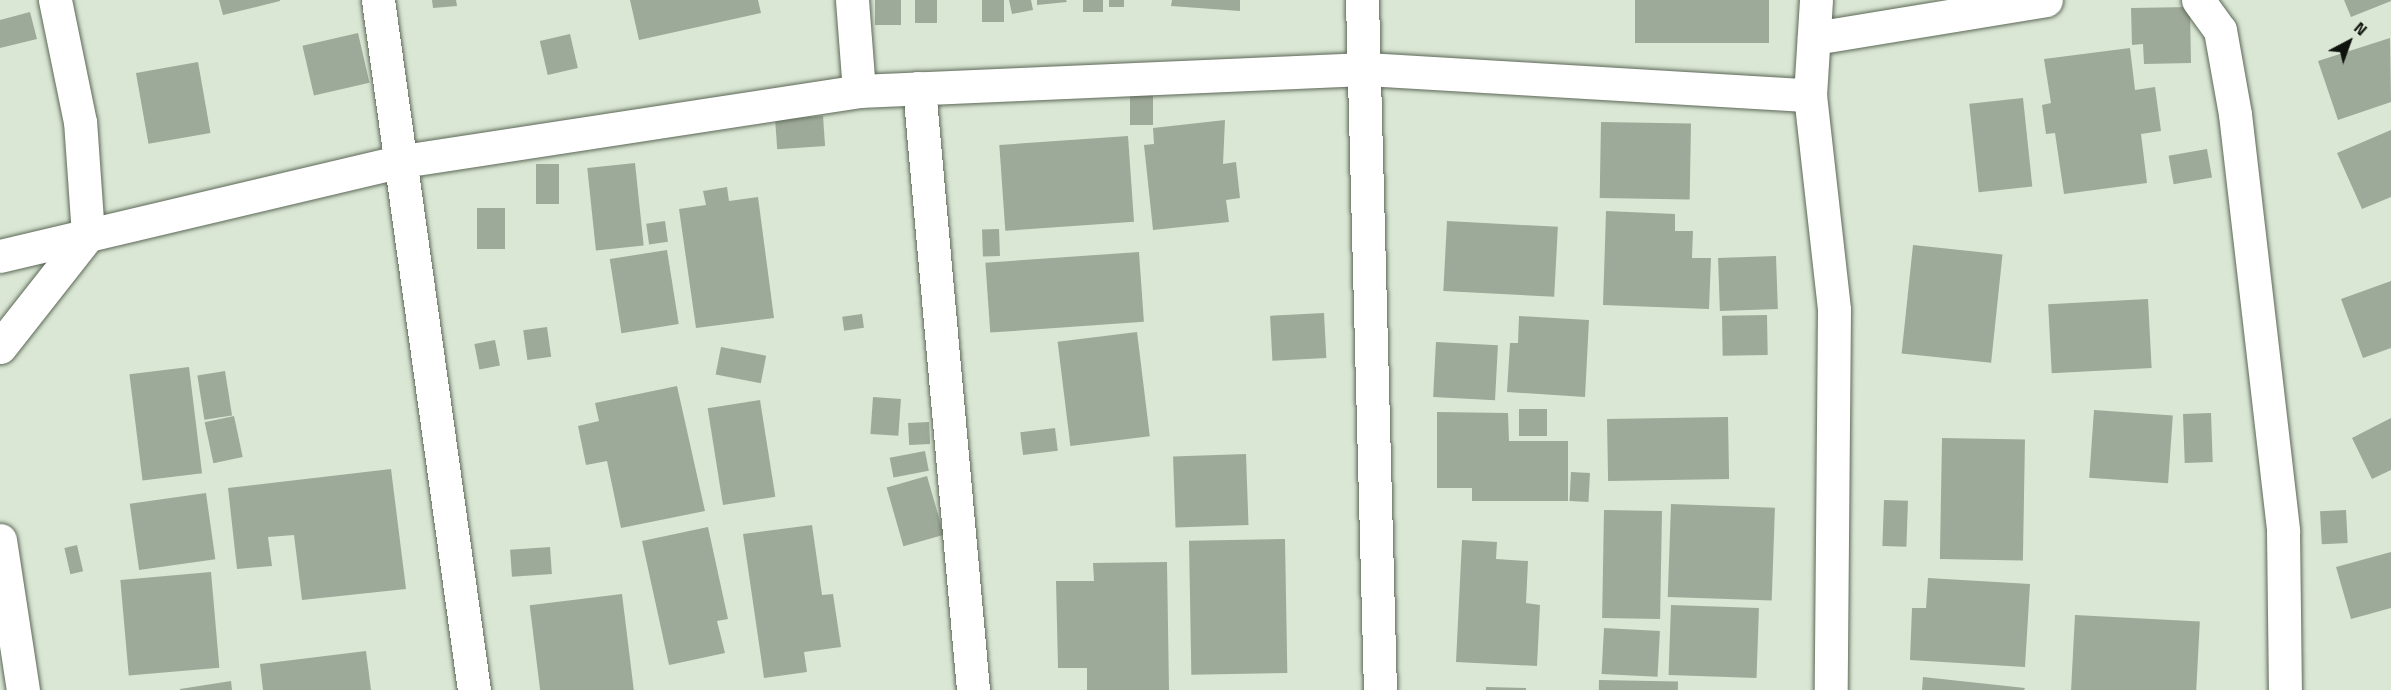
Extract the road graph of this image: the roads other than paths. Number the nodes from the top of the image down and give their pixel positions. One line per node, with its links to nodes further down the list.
1 (55, 0): 14 (street)
2 (378, 0): 13 (street)
3 (852, 0): 11 (street)
4 (1362, 0): 9 (street)
5 (1816, 0): 8 (street)
6 (2046, 0): 8 (street)
7 (2198, 0): 23 (street)
8 (1814, 38): 12 (street)
9 (1366, 69): 10 (street); 12 (street); 21 (street)
10 (919, 88): 11 (street); 20 (street)
11 (859, 91): 13 (street)
12 (1810, 95): 22 (street)
13 (403, 161): 14 (street); 19 (street)
14 (88, 235): 15 (street); 16 (street)
15 (0, 256)
16 (0, 347)
17 (0, 540): 18 (street)
18 (23, 690)
19 (474, 690)
20 (973, 690)
21 (1380, 690)
22 (1830, 690)
23 (2285, 690)

